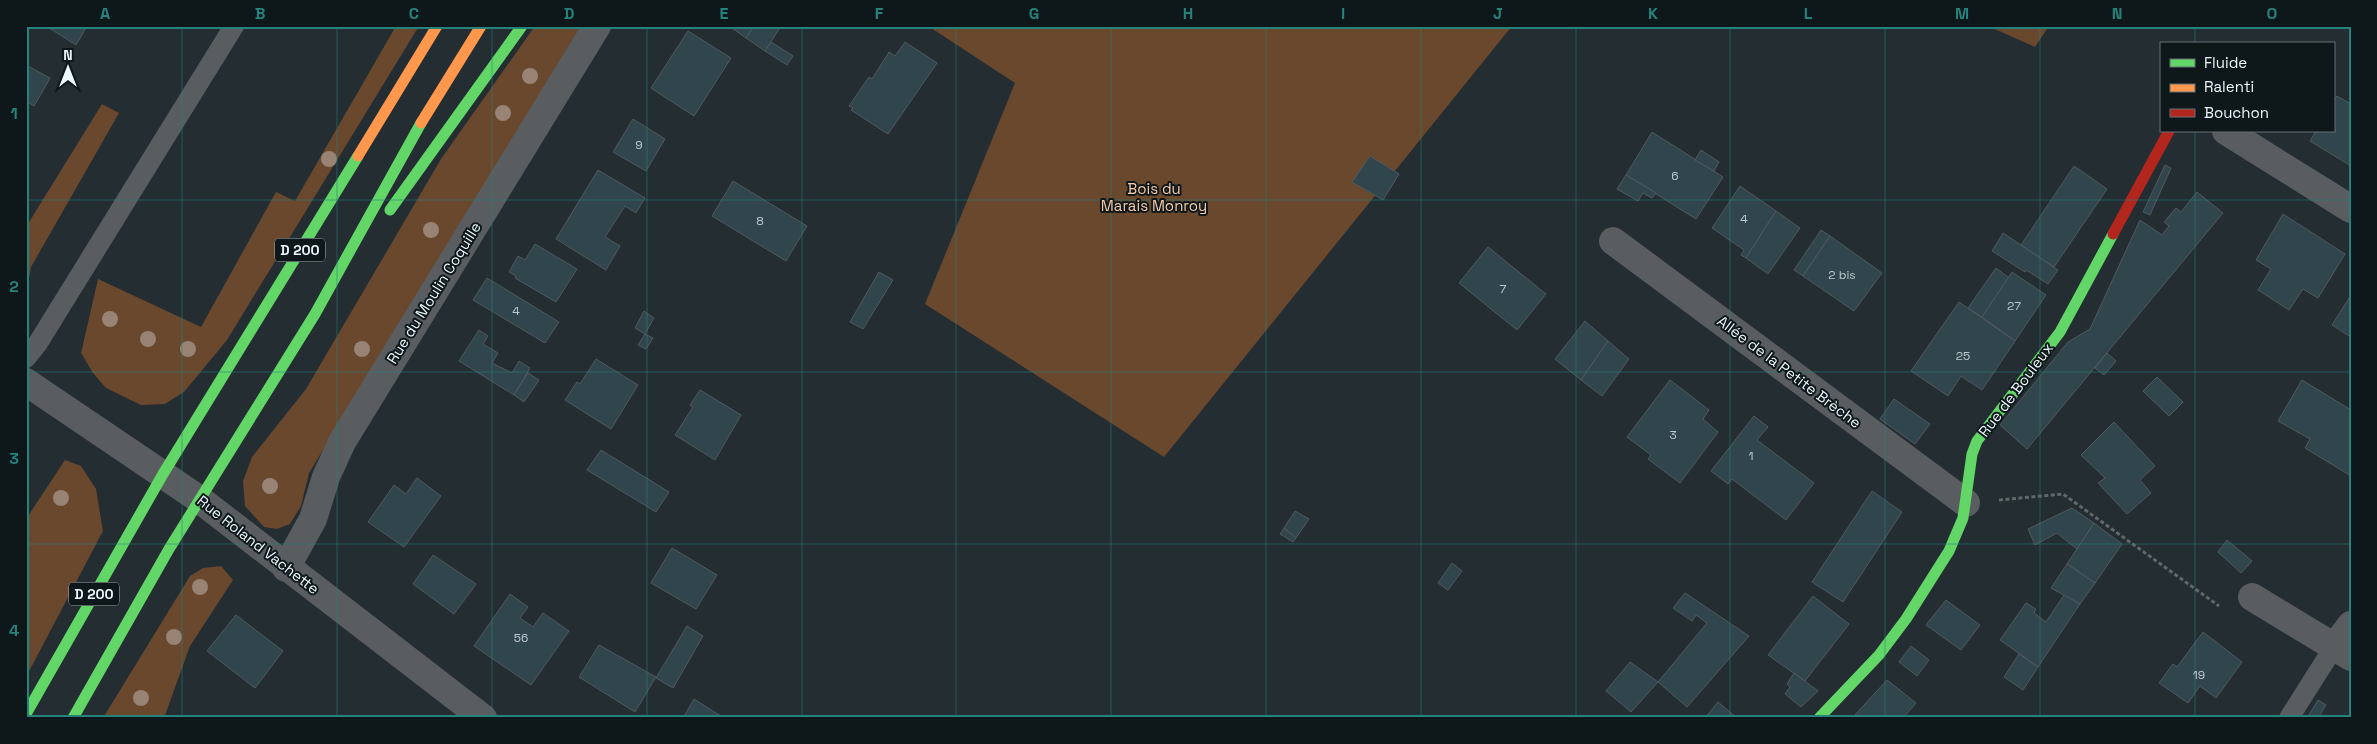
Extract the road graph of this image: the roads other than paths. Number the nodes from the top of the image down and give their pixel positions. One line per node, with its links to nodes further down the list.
1 (234, 26): 11 (lane)
2 (437, 26): 13 (main road, D 200)
3 (481, 26): 10 (main road, D 200)
4 (522, 26): 10 (main road, D 200)
5 (597, 26): 16 (street, Rue du Moulin Coquille)
6 (2168, 132): 15 (main road, Rue de Bouleux)
7 (2228, 132): 8 (street)
8 (2351, 209)
9 (1613, 241): 15 (street, Allée de la Petite Brèche)
10 (315, 314): 14 (main road, D 200)
11 (26, 358)
12 (26, 382): 13 (street, Rue Roland Vachette)
13 (163, 474): 14 (street, Rue Roland Vachette); 20 (main road, D 200)
14 (199, 499): 16 (street, Rue Roland Vachette); 21 (main road, D 200)
15 (1966, 503): 23 (main road, Rue de Bouleux)
16 (286, 568): 22 (street, Rue Roland Vachette)
17 (2252, 597): 19 (street)
18 (2351, 625): 19 (street)
19 (2342, 652): 24 (lane)
20 (26, 714)
21 (73, 718)
22 (483, 718)
23 (1819, 718)
24 (2289, 718)

